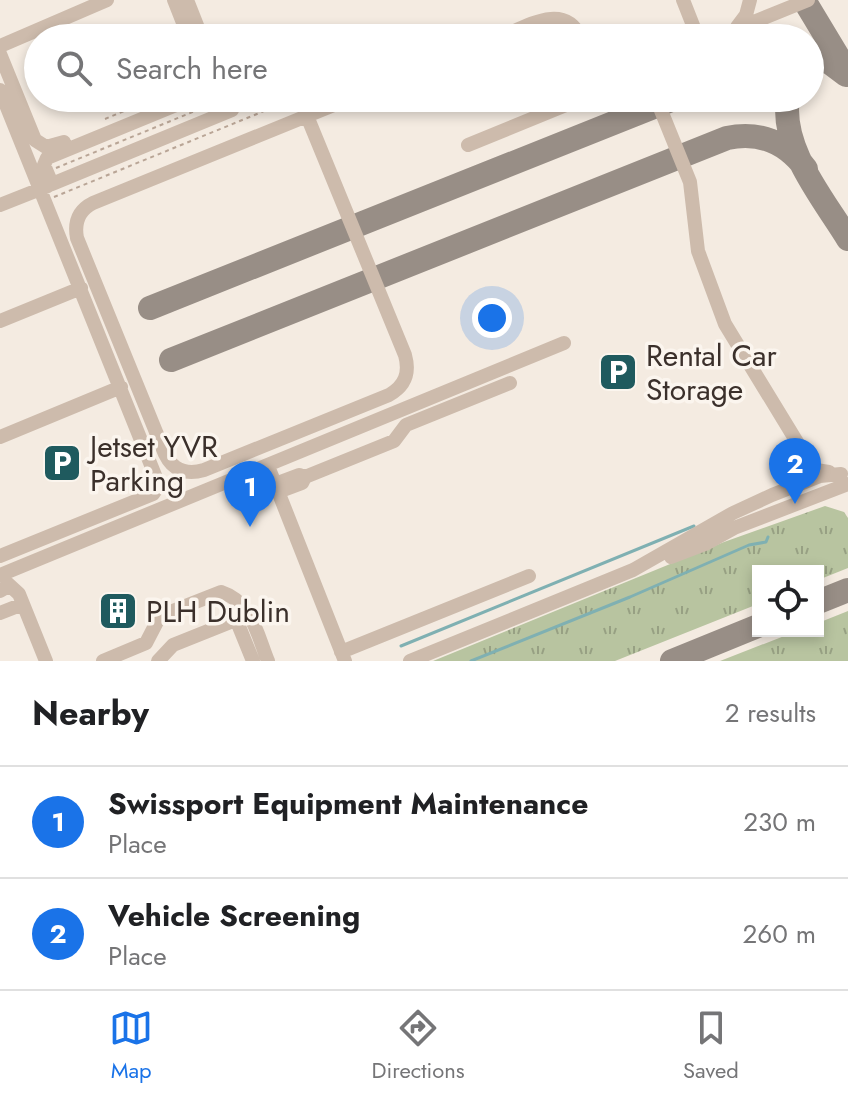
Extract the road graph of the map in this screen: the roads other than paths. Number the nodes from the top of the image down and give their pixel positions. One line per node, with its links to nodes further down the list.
1 (107, 0): 6 (street)
2 (683, 0): 11 (street)
3 (750, 0): 12 (street)
4 (808, 0): 13 (street)
5 (177, 2): 7 (street); 8 (street)
6 (51, 24)
7 (184, 24)
8 (192, 24)
9 (535, 24): 10 (street)
10 (572, 24)
11 (692, 24)
12 (738, 24)
13 (747, 24)
14 (24, 36): 15 (street)
15 (0, 46)
16 (0, 54): 25 (street)
17 (0, 90): 25 (street)
18 (134, 112): 25 (street)
19 (159, 112): 27 (street)
20 (207, 112): 27 (street)
21 (317, 112): 24 (street)
22 (549, 112): 26 (street)
23 (662, 112): 37 (street)
24 (307, 116): 24 (street)
25 (28, 135): 27 (street)
26 (470, 144)
27 (49, 185): 28 (street); 29 (street)
28 (0, 205)
29 (81, 288): 30 (street); 33 (street)
30 (0, 321)
31 (564, 343): 35 (street)
32 (510, 383): 38 (street)
33 (121, 387): 34 (street); 40 (street)
34 (0, 437)
35 (268, 466): 36 (street); 38 (street)
36 (252, 473): 39 (street); 43 (street)
37 (846, 479): 41 (street); 41 (street)
38 (277, 488): 46 (street)
39 (262, 497)
40 (0, 556)
41 (633, 570): 52 (street)
42 (529, 576): 46 (street)
43 (3, 581): 44 (street)
44 (23, 604): 45 (street); 47 (street)
45 (0, 613)
46 (343, 656)
47 (46, 661)
48 (103, 661): 51 (street)
49 (158, 661): 50 (street)
50 (253, 661)
51 (268, 661)
52 (410, 661)

